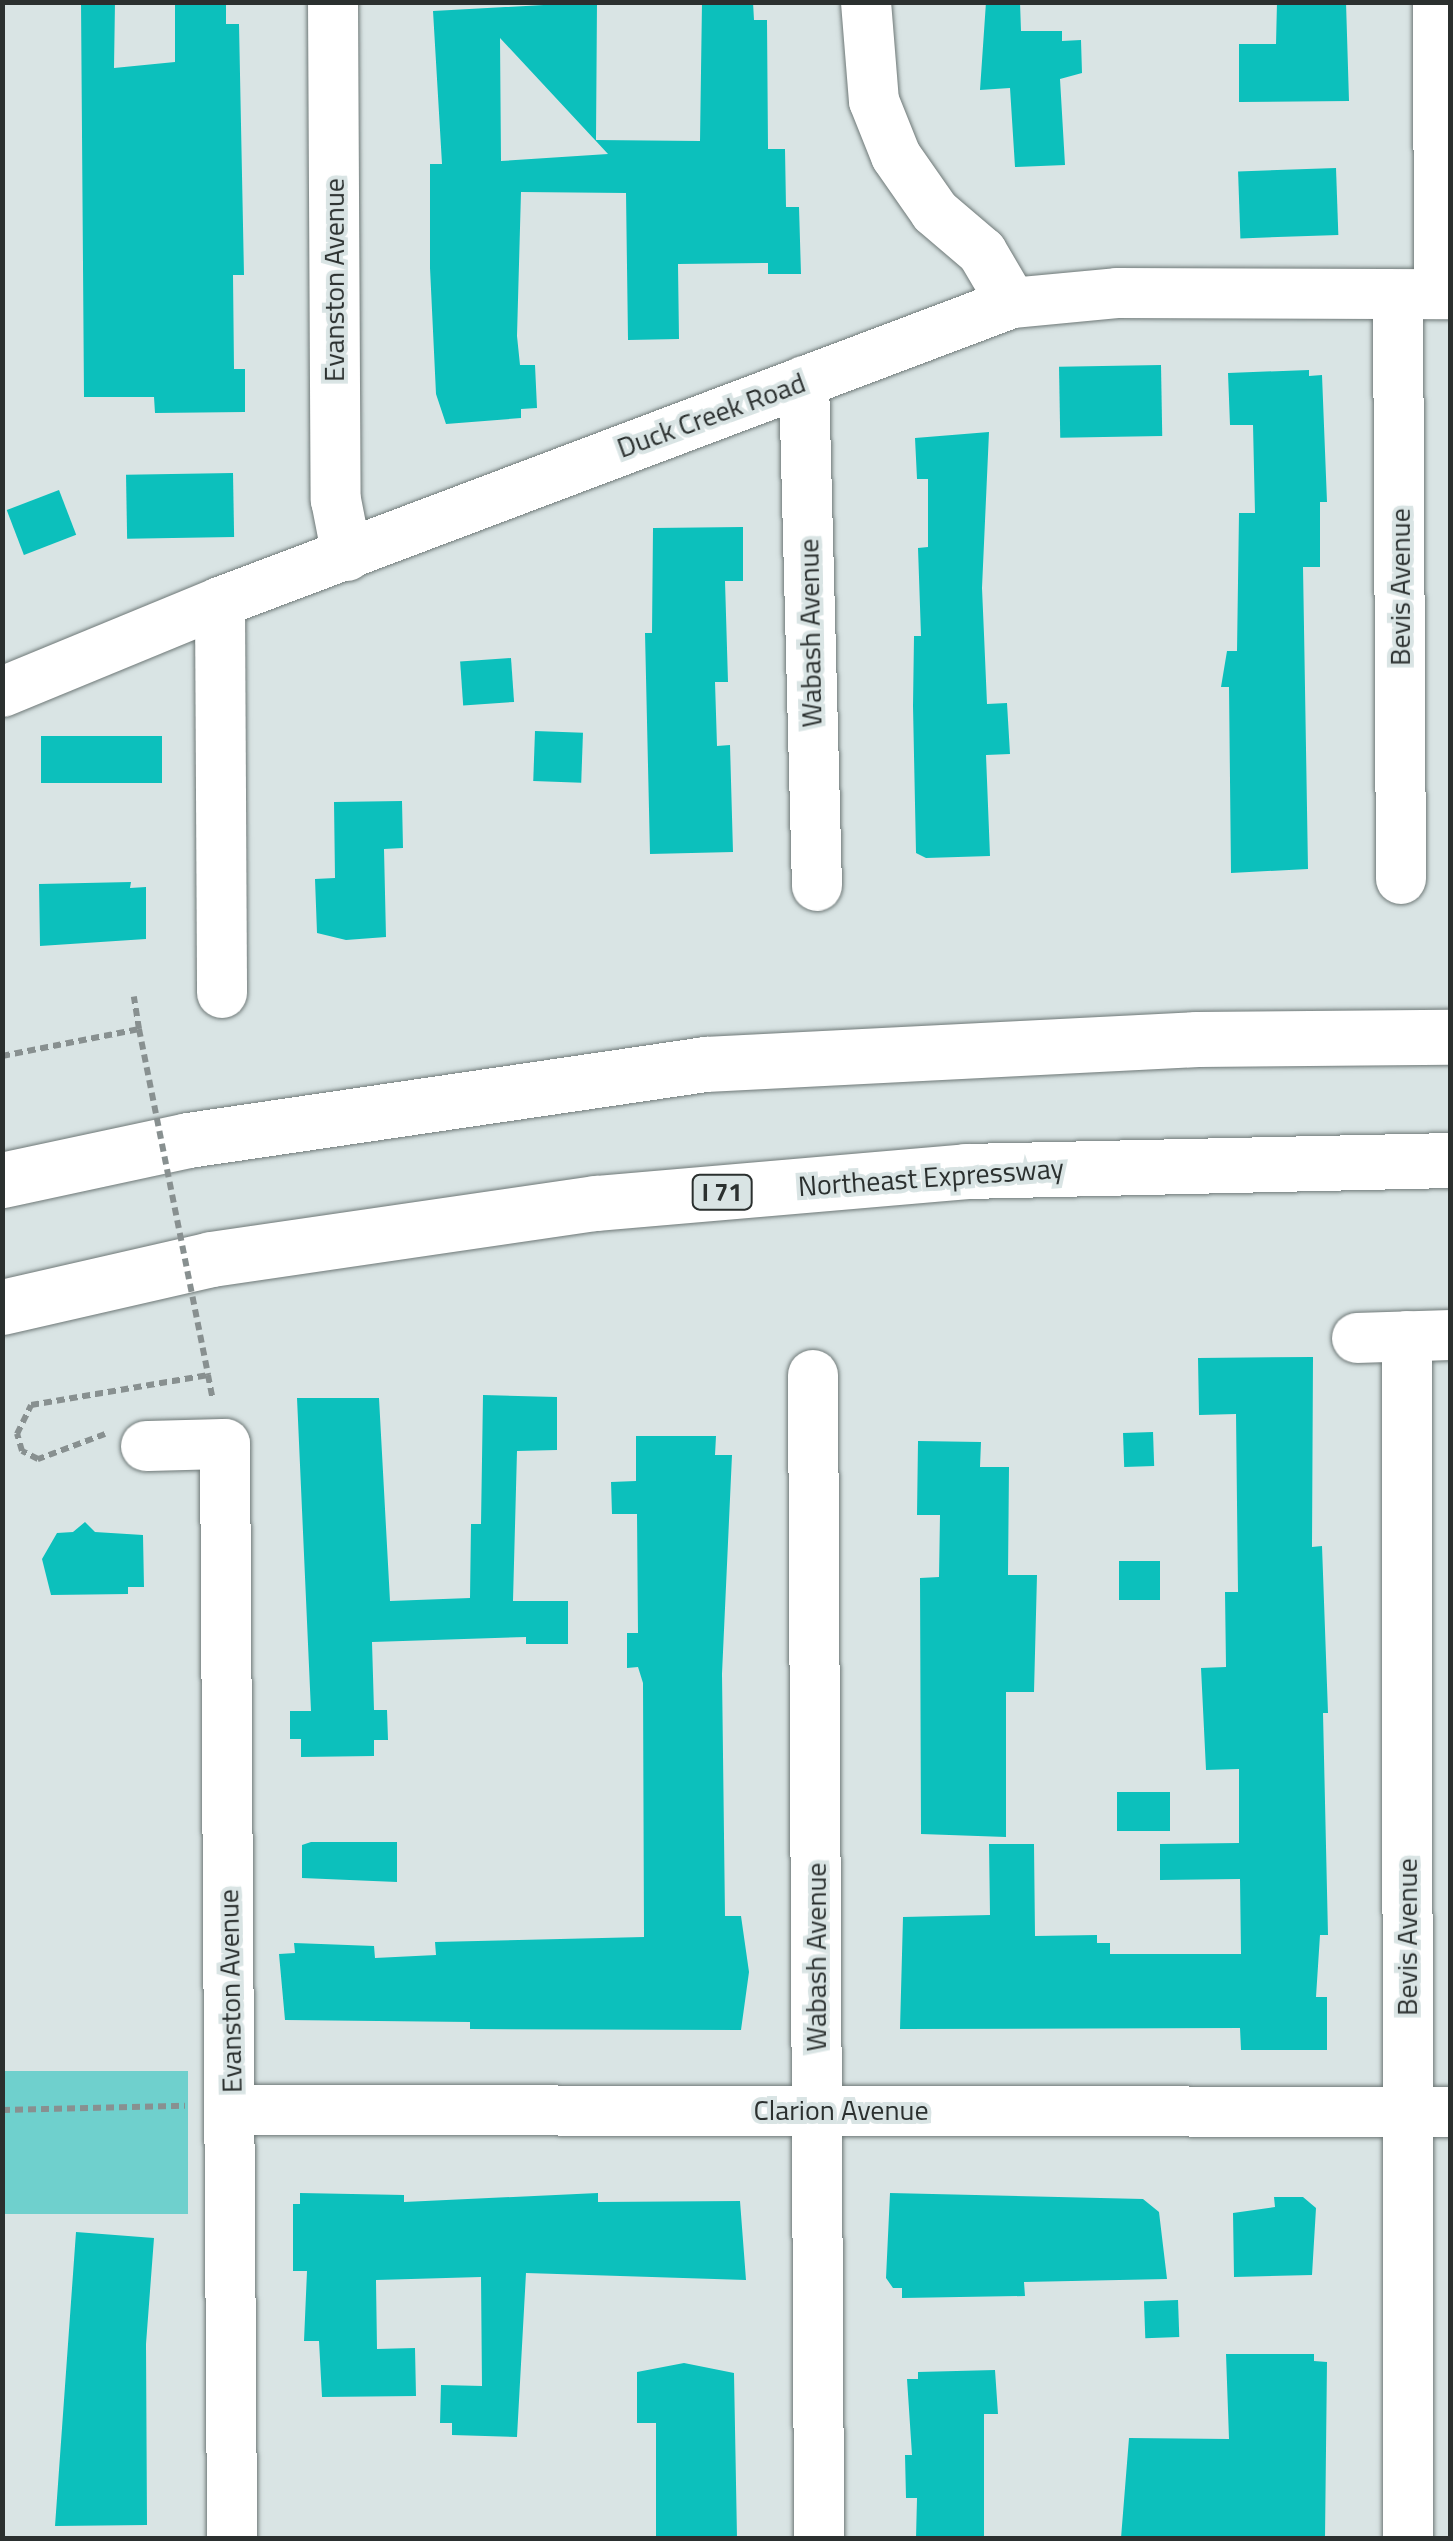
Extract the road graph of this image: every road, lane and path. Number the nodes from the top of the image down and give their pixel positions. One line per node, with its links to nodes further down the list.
1 (332, 2): 7 (street, Evanston Avenue)
2 (866, 2): 5 (street)
3 (1438, 2): 4 (street, Bevis Avenue)
4 (1429, 295): 5 (street, Duck Creek Road); 10 (street, Bevis Avenue)
5 (1012, 304): 6 (street, Duck Creek Road)
6 (804, 381): 7 (street, Duck Creek Road); 11 (street, Wabash Avenue)
7 (347, 556): 8 (street, Duck Creek Road)
8 (220, 602): 9 (street, Duck Creek Road); 12 (street)
9 (2, 692)
10 (1401, 878)
11 (816, 886)
12 (222, 993)
13 (134, 996): 14 (path)
14 (139, 1029): 16 (path); 22 (path, bridge)
15 (1450, 1037): 18 (highway)
16 (2, 1056)
17 (1450, 1160): 19 (highway, Northeast Expressway / I 71)
18 (2, 1180)
19 (2, 1306)
20 (1429, 1335): 21 (street); 29 (street, Bevis Avenue)
21 (1356, 1338)
22 (208, 1374): 24 (path); 25 (path)
23 (813, 1375): 28 (street, Wabash Avenue)
24 (220, 1425): 25 (street); 26 (street, Evanston Avenue)
25 (134, 1436)
26 (232, 2107): 27 (path); 28 (street, Clarion Avenue); 30 (street, Evanston Avenue)
27 (2, 2110)
28 (817, 2110): 29 (street, Clarion Avenue); 31 (street, Wabash Avenue)
29 (1430, 2112): 32 (street, Bevis Avenue)
30 (232, 2538)
31 (819, 2538)
32 (1408, 2538)

